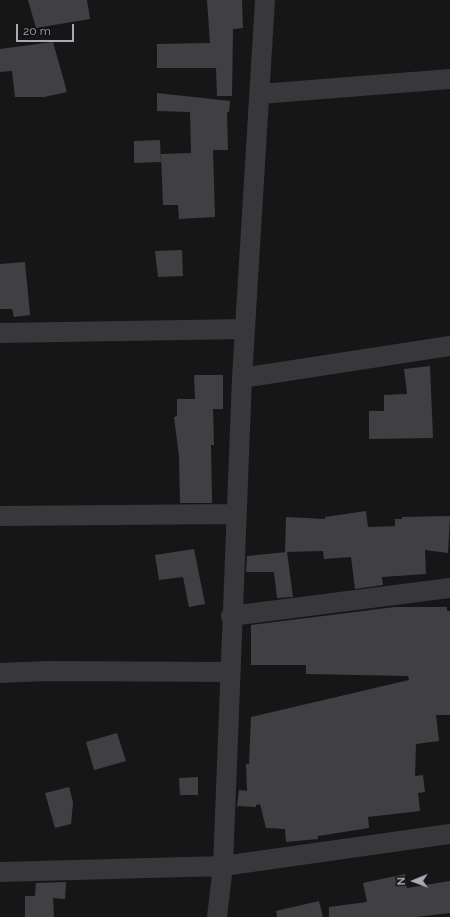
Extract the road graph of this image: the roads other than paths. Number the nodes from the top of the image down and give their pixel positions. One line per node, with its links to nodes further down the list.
1 (265, 0): 3 (street)
2 (450, 79): 3 (street)
3 (260, 94): 4 (street)
4 (245, 329): 5 (street); 7 (street)
5 (0, 333)
6 (450, 346): 7 (street)
7 (242, 378): 8 (street)
8 (235, 514): 9 (street); 11 (street)
9 (0, 516)
10 (450, 588): 11 (street)
11 (231, 616): 12 (street)
12 (230, 672): 13 (street); 15 (street)
13 (0, 673)
14 (450, 834): 15 (street)
15 (223, 866): 16 (street); 17 (street)
16 (0, 872)
17 (217, 917)

